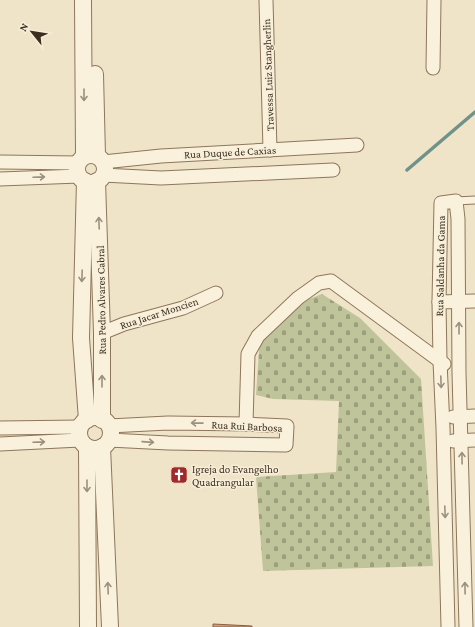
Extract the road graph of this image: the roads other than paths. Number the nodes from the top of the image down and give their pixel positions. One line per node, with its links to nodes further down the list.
1 (83, 0): 10 (street, Rua Pedro Alvares Cabral, one-way to 10)
2 (93, 0): 10 (street, Rua Pedro Alvares Cabral)
3 (266, 0): 7 (street, Travessa Luiz Stangherlin)
4 (434, 0): 5 (street)
5 (433, 68)
6 (357, 145): 7 (street, Rua Duque de Caxias)
7 (270, 150): 8 (street, Rua Duque de Caxias)
8 (161, 156): 10 (street, Rua Duque de Caxias); 12 (street)
9 (0, 162): 10 (street, Rua Duque de Caxias)
10 (91, 169): 12 (street, Rua Duque de Caxias); 13 (street, Rua Duque de Caxias, one-way to 10); 20 (street, Rua Pedro Alvares Cabral, one-way to 10); 29 (street, Rua Pedro Alvares Cabral, one-way to 29)
11 (333, 170): 12 (street, Rua Duque de Caxias)
12 (161, 178)
13 (0, 179)
14 (475, 200): 15 (lane)
15 (456, 201): 17 (street, Rua Saldanha da Gama); 19 (street, Rua Saldanha da Gama)
16 (216, 293): 20 (street, Rua Jacar Moncien)
17 (459, 301): 18 (street); 19 (street); 22 (street, Rua Saldanha da Gama, one-way to 17)
18 (475, 301)
19 (439, 302): 21 (street, Rua Saldanha da Gama)
20 (102, 333): 29 (street, Rua Pedro Alvares Cabral, one-way to 20)
21 (440, 361): 22 (street); 25 (street, Rua Saldanha da Gama, one-way to 25); 27 (street)
22 (459, 373): 24 (street, Rua Saldanha da Gama)
23 (475, 416): 24 (street)
24 (460, 417): 25 (street); 30 (street, Rua Saldanha da Gama)
25 (442, 418): 32 (street, Rua Saldanha da Gama)
26 (168, 423): 27 (street, Rua Rui Barbosa, one-way to 26); 29 (street, Rua Rui Barbosa); 33 (street)
27 (246, 424): 33 (street, Rua Rui Barbosa)
28 (0, 428): 29 (street, Rua Rui Barbosa)
29 (95, 433): 33 (street, Rua Rui Barbosa, one-way to 33); 34 (street, Rua Rui Barbosa, one-way to 29); 35 (street, Rua Pedro Alvares Cabral, one-way to 35); 36 (street, Rua Pedro Alvares Cabral, one-way to 29)
30 (461, 440): 31 (street); 32 (street); 38 (street, Rua Saldanha da Gama, one-way to 30)
31 (475, 440)
32 (443, 441): 37 (street, Rua Saldanha da Gama, one-way to 37)
33 (168, 443)
34 (0, 444)
35 (88, 627)
36 (110, 627)
37 (448, 627)
38 (466, 627)

